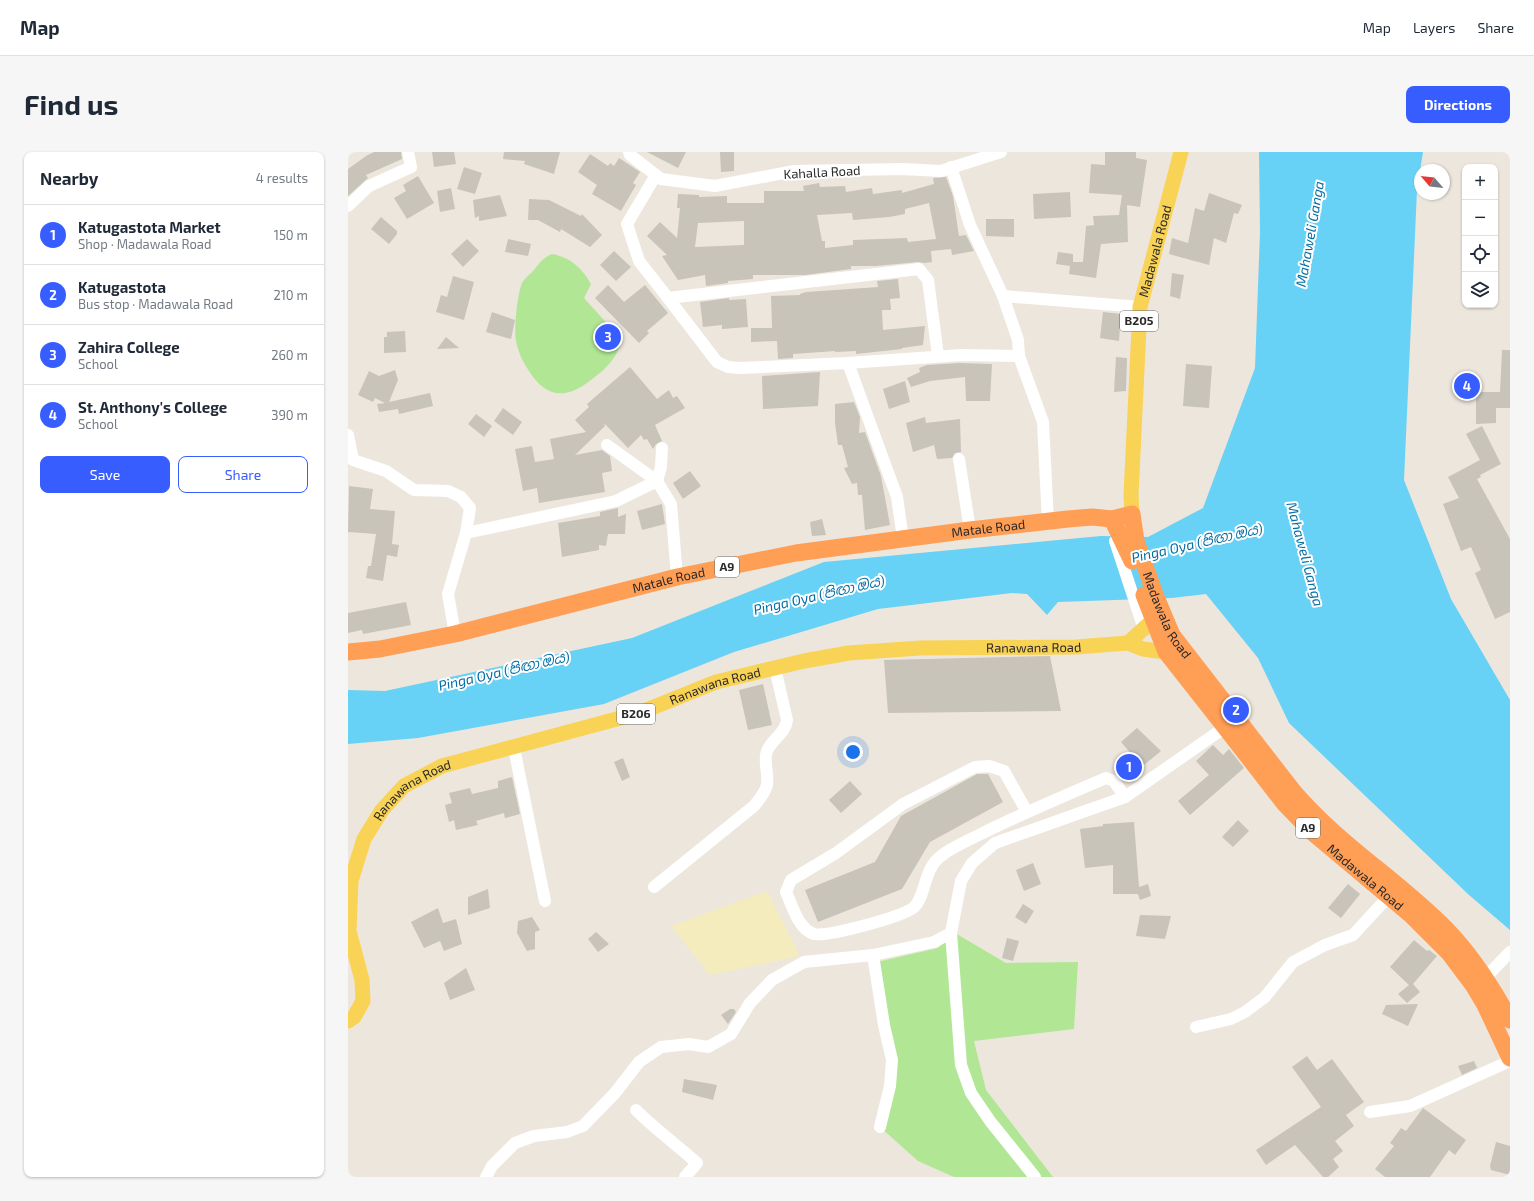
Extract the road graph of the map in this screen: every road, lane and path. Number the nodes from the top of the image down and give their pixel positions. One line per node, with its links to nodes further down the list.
1 (408, 152): 7 (street)
2 (1001, 152): 5 (street, Kahalla Road)
3 (1181, 152): 10 (main road, Madawala Road / B205)
4 (627, 153): 6 (street, Kahalla Road)
5 (951, 167): 6 (street, Kahalla Road); 8 (street)
6 (656, 176): 9 (street)
7 (348, 206)
8 (1003, 296): 10 (street); 12 (street)
9 (668, 298): 11 (street); 13 (street)
10 (1140, 307): 19 (main road, Madawala Road / B205)
11 (938, 356): 12 (street); 13 (street)
12 (1019, 356): 21 (street)
13 (848, 364): 25 (street)
14 (348, 435): 24 (street)
15 (607, 445): 18 (street)
16 (662, 448): 18 (street)
17 (959, 459): 23 (street)
18 (657, 481): 24 (street); 26 (street)
19 (1130, 495): 20 (main road, Madawala Road / B205); 22 (main road, Madawala Road / B205)
20 (1132, 514): 22 (highway, Matale Road); 27 (highway, Madawala Road / A9)
21 (1048, 522): 22 (highway, Matale Road / A9); 23 (highway, Matale Road / A9)
22 (1113, 525): 27 (highway, Madawala Road / A9)
23 (970, 530): 25 (highway, Matale Road / A9)
24 (466, 533): 28 (street)
25 (903, 539): 26 (highway, Matale Road / A9)
26 (677, 577): 28 (highway, Matale Road / A9)
27 (1149, 610): 29 (highway, Madawala Road / A9); 30 (main road); 32 (highway, Madawala Road / A9)
28 (456, 634): 31 (highway, Matale Road / A9)
29 (1172, 635): 32 (highway); 34 (highway, Madawala Road / A9)
30 (1128, 643): 32 (main road, B206); 33 (main road, Ranawana Road / B206)
31 (348, 652)
32 (1166, 652): 34 (highway, Madawala Road / A9)
33 (775, 668): 35 (main road, Ranawana Road / B206); 38 (street)
34 (1231, 723): 36 (street); 39 (highway, Madawala Road / A9); 44 (highway, Madawala Road / A9)
35 (514, 748): 40 (street); 46 (main road, Ranawana Road / B206)
36 (1125, 797): 37 (street); 41 (street)
37 (1027, 812): 37 (street)
38 (654, 887)
39 (1389, 896): 47 (highway, Madawala Road / A9); 48 (street)
40 (545, 901)
41 (951, 933): 43 (street); 56 (street)
42 (1510, 952): 44 (street)
43 (873, 955): 53 (street); 54 (street)
44 (1486, 977): 45 (highway); 47 (highway, Madawala Road / A9)
45 (1510, 994)
46 (348, 1021)
47 (1506, 1025): 49 (highway)
48 (1196, 1027)
49 (1510, 1058)
50 (1510, 1061): 52 (street)
51 (636, 1110): 55 (street)
52 (1370, 1112)
53 (880, 1127)
54 (486, 1177)
55 (685, 1177)
56 (1035, 1177)

